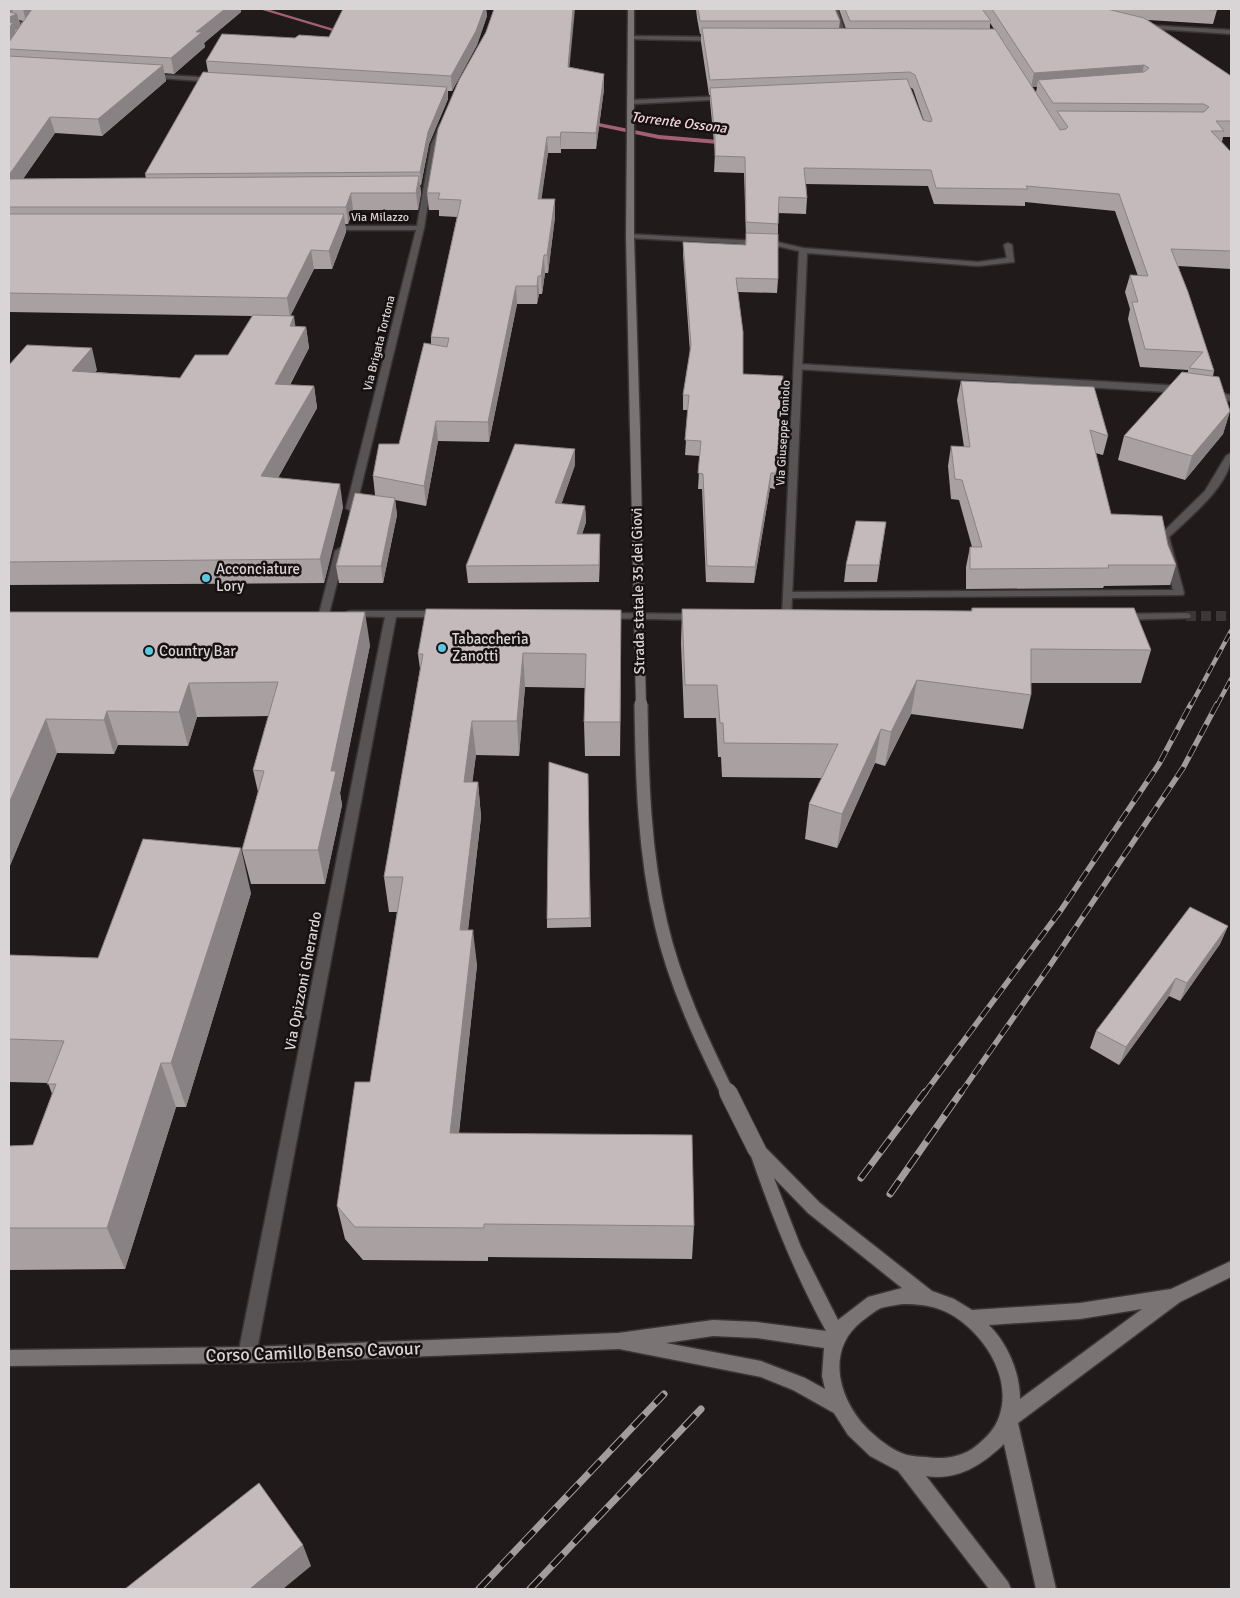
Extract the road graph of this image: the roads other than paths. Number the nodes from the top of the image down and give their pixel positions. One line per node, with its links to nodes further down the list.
1 (631, 9): 10 (main road, Strada statale 35 dei Giovi)
2 (835, 9): 13 (street)
3 (15, 16): 5 (street)
4 (32, 20): 7 (street)
5 (9, 21): 7 (street)
6 (1136, 27): 8 (street)
7 (26, 29): 9 (street); 15 (street)
8 (1231, 32)
9 (9, 35)
10 (632, 38): 11 (street); 19 (main road, Strada statale 35 dei Giovi)
11 (729, 39)
12 (835, 39): 13 (street)
13 (845, 39): 14 (street)
14 (854, 39)
15 (20, 42)
16 (138, 75): 17 (street)
17 (227, 80)
18 (731, 98): 19 (street)
19 (632, 102): 25 (main road, Strada statale 35 dei Giovi)
20 (444, 120): 22 (street, Via Brigata Tortona)
21 (418, 189): 22 (street)
22 (428, 189): 24 (street, Via Brigata Tortona)
23 (322, 228): 24 (street, Via Milazzo)
24 (420, 228): 31 (street, Via Brigata Tortona)
25 (630, 236): 27 (street); 41 (main road, Strada statale 35 dei Giovi, bridge)
26 (1008, 245): 27 (street)
27 (802, 250): 28 (street, Via Giuseppe Toniolo)
28 (799, 367): 29 (street); 33 (street, Via Giuseppe Toniolo)
29 (1231, 398)
30 (1231, 456): 33 (street)
31 (349, 515)
32 (342, 543): 34 (street)
33 (788, 595): 40 (street, Via Giuseppe Toniolo)
34 (390, 614): 35 (street); 48 (street, Via Opizzoni Gherardo)
35 (448, 614)
36 (591, 616): 38 (street)
37 (1186, 616): 39 (street)
38 (714, 617)
39 (1108, 617)
40 (787, 618)
41 (758, 1150): 44 (main road, Strada statale 35 dei Giovi); 46 (main road, Strada statale 35 dei Giovi)
42 (1231, 1269): 43 (main road)
43 (1174, 1296): 45 (main road); 51 (main road)
44 (928, 1298): 45 (main road); 46 (main road)
45 (971, 1318): 51 (main road)
46 (837, 1339): 47 (main road, Corso Camillo Benso Cavour); 50 (main road)
47 (618, 1341): 48 (main road, Corso Camillo Benso Cavour); 50 (main road, Corso Camillo Benso Cavour)
48 (247, 1355): 49 (main road, Corso Camillo Benso Cavour)
49 (9, 1358)
50 (839, 1406): 52 (main road)
51 (1008, 1418): 52 (main road); 54 (main road)
52 (905, 1464): 53 (main road)
53 (1001, 1589)
54 (1046, 1589)

